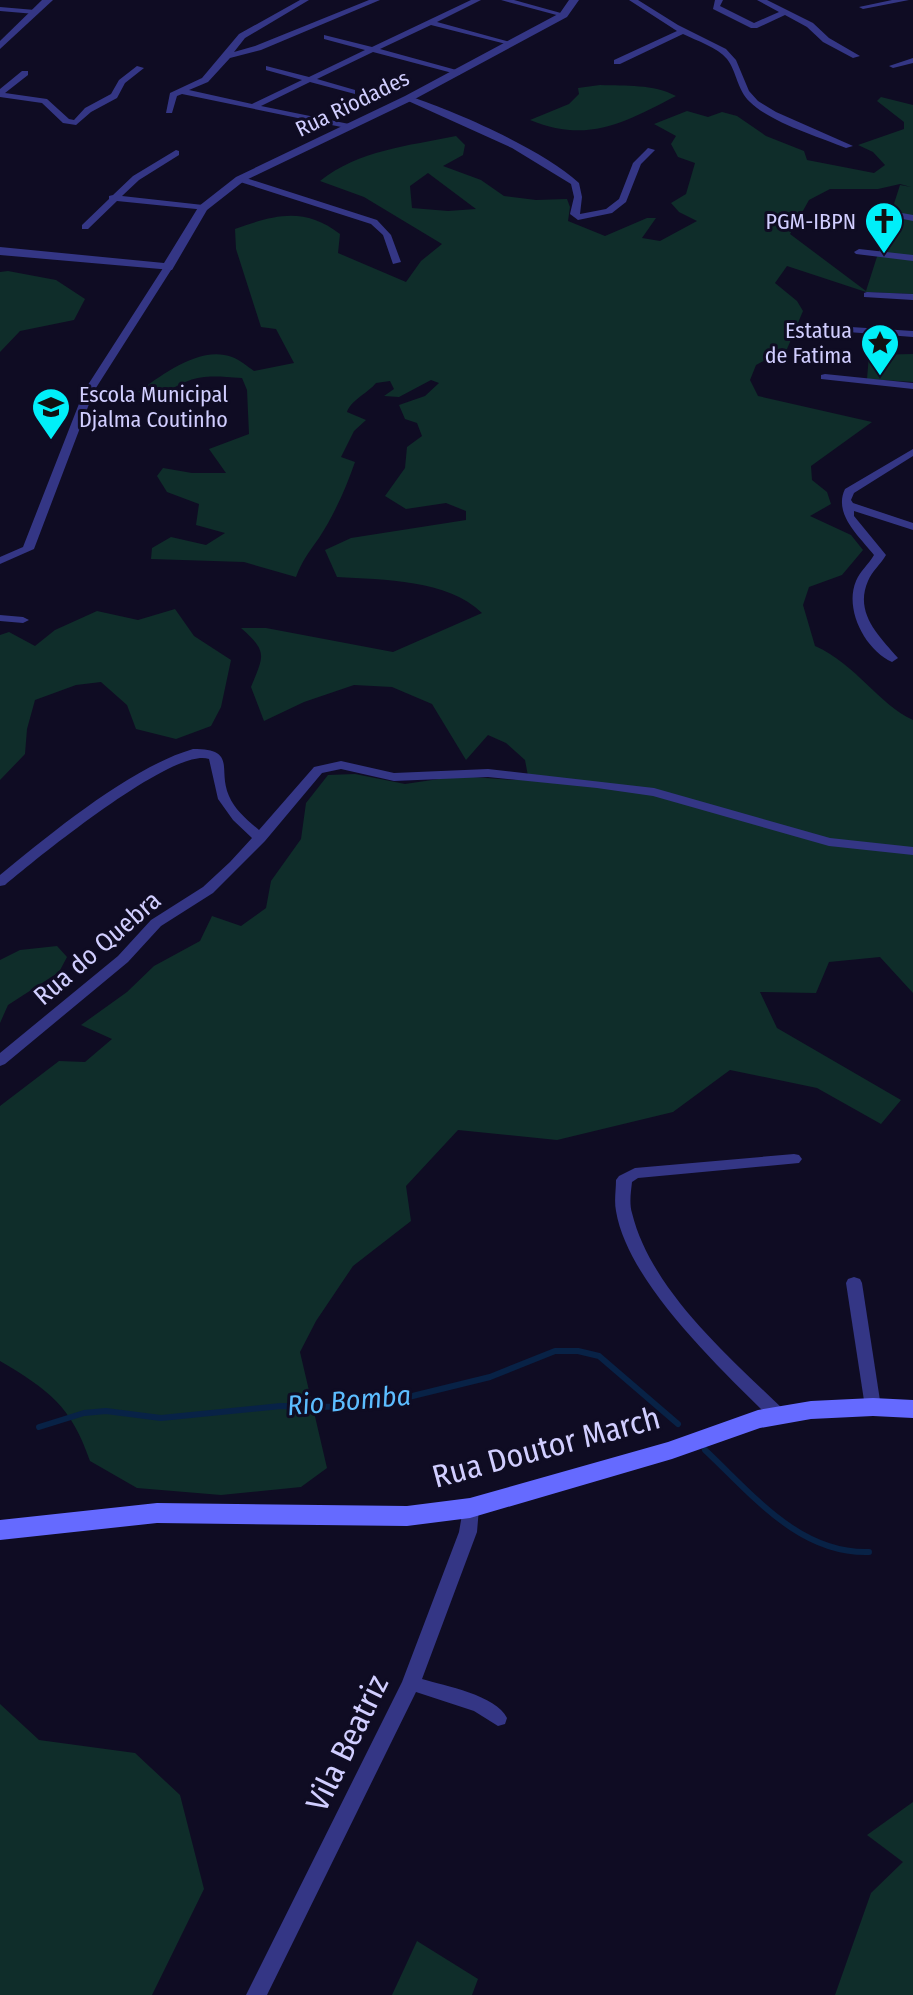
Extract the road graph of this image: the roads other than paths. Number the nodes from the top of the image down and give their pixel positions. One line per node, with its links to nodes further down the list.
1 (48, 0): 13 (street)
2 (305, 0): 23 (street)
3 (376, 0): 23 (street)
4 (477, 0): 16 (street)
5 (505, 0): 15 (street)
6 (574, 0): 15 (street, Rua Riodades)
7 (633, 0): 17 (street)
8 (719, 0): 14 (street)
9 (761, 0): 14 (street)
10 (905, 0): 11 (street)
11 (863, 7)
12 (0, 9): 13 (street)
13 (35, 12): 18 (street)
14 (785, 12): 24 (street)
15 (564, 15): 20 (street, Rua Riodades)
16 (428, 22): 20 (street); 22 (street)
17 (684, 31): 26 (street); 40 (street)
18 (5, 37): 21 (street)
19 (327, 37): 22 (street)
20 (510, 43): 31 (street, Rua Riodades)
21 (0, 46)
22 (370, 50): 31 (street); 32 (street)
23 (227, 56): 33 (street)
24 (856, 56)
25 (913, 60): 27 (street)
26 (617, 62)
27 (893, 66)
28 (140, 68): 35 (street)
29 (269, 68): 32 (street)
30 (25, 73): 35 (street)
31 (457, 73): 36 (street, Rua Riodades)
32 (305, 79): 34 (street); 37 (street)
33 (179, 91): 37 (street); 38 (street)
34 (352, 92)
35 (0, 94)
36 (409, 98): 39 (street, Rua Riodades); 41 (street)
37 (254, 106): 39 (street)
38 (169, 111)
39 (351, 127): 43 (street, Rua Riodades)
40 (849, 146)
41 (651, 150)
42 (176, 153): 44 (street)
43 (240, 179): 45 (street, Rua Riodades); 52 (street)
44 (112, 198): 45 (street); 48 (street)
45 (203, 208): 53 (street, Rua Riodades)
46 (891, 214): 47 (street)
47 (913, 218)
48 (85, 227)
49 (0, 251): 53 (street)
50 (859, 252): 51 (street)
51 (913, 258)
52 (396, 262)
53 (168, 267): 63 (street)
54 (867, 295): 55 (street)
55 (913, 297)
56 (851, 330): 57 (street)
57 (913, 334)
58 (825, 377): 59 (street)
59 (913, 386)
60 (913, 452): 61 (street)
61 (848, 505): 62 (street); 66 (street)
62 (913, 527)
63 (0, 561)
64 (0, 618): 65 (street)
65 (23, 620)
66 (892, 658)
67 (260, 838): 68 (street, Rua do Quebra); 69 (street); 70 (street, Rua do Quebra)
68 (913, 851)
69 (0, 882)
70 (0, 1061)
71 (794, 1159): 75 (street)
72 (854, 1283): 73 (street)
73 (873, 1407): 74 (main road, Rua Doutor March); 75 (main road, Rua Doutor March)
74 (913, 1409)
75 (778, 1415): 76 (main road, Rua Doutor March)
76 (470, 1508): 77 (main road, Rua Doutor March); 78 (street, Vila Beatriz)
77 (0, 1530)
78 (411, 1683): 79 (street); 80 (street, Vila Beatriz)
79 (498, 1718)
80 (256, 1995)

